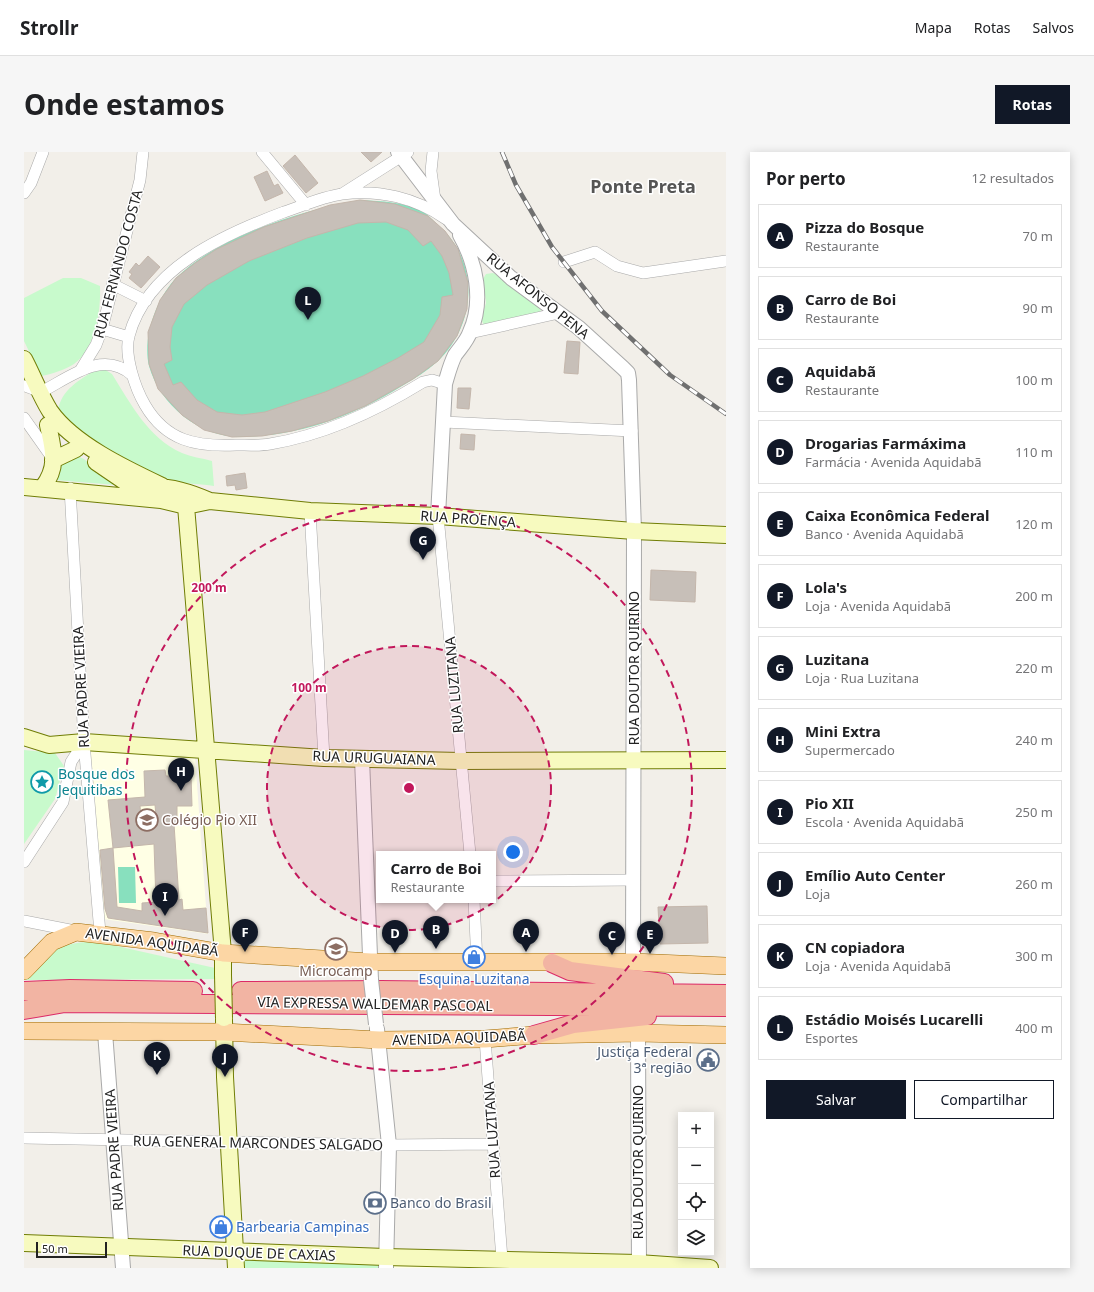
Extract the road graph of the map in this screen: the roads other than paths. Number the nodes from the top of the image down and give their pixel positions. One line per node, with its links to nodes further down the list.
1 (43, 152): 6 (street)
2 (143, 152): 13 (street, RUA FERNANDO COSTA)
3 (262, 152): 9 (street)
4 (433, 152): 8 (street, RUA AFONSO PENA)
5 (402, 154): 7 (street); 8 (street)
6 (24, 193)
7 (342, 194): 9 (street); 10 (street)
8 (435, 200): 10 (street, RUA AFONSO PENA)
9 (306, 204): 14 (street)
10 (453, 224): 15 (street, RUA AFONSO PENA); 17 (street)
11 (726, 261): 12 (street)
12 (564, 262)
13 (112, 284): 14 (street); 16 (street, RUA FERNANDO COSTA)
14 (146, 301): 18 (street)
15 (559, 313): 17 (street); 21 (street, RUA AFONSO PENA)
16 (102, 329): 18 (street); 20 (street, RUA FERNANDO COSTA)
17 (470, 333): 24 (street)
18 (129, 337): 22 (street)
19 (24, 358): 25 (main road)
20 (80, 371): 22 (street); 25 (street)
21 (628, 373): 29 (street, RUA DOUTOR QUIRINO)
22 (132, 375): 24 (street)
23 (25, 384): 25 (street); 28 (main road)
24 (445, 384): 27 (street)
25 (41, 392): 36 (main road)
26 (24, 418): 31 (street)
27 (444, 422): 29 (street); 40 (street)
28 (48, 425): 30 (main road); 31 (main road)
29 (632, 431): 41 (street, RUA DOUTOR QUIRINO)
30 (76, 449): 31 (main road); 34 (main road)
31 (53, 460): 33 (main road)
32 (24, 487): 33 (main road, RUA PROENÇA)
33 (43, 487): 35 (main road, RUA PROENÇA)
34 (133, 488): 35 (main road, RUA PROENÇA); 36 (main road, RUA PROENÇA)
35 (68, 490): 36 (main road, RUA PROENÇA); 44 (street, RUA PADRE VIEIRA)
36 (162, 493): 37 (main road, RUA PROENÇA); 38 (main road, RUA PROENÇA)
37 (210, 500): 38 (main road, RUA PROENÇA); 39 (main road, RUA PROENÇA)
38 (186, 506): 45 (main road)
39 (310, 511): 40 (main road, RUA PROENÇA); 46 (street)
40 (438, 516): 41 (main road, RUA PROENÇA); 50 (street, RUA LUZITANA)
41 (634, 531): 42 (main road, RUA PROENÇA); 48 (street, RUA DOUTOR QUIRINO)
42 (726, 535)
43 (24, 737): 44 (main road, RUA URUGUAIANA)
44 (84, 742): 45 (main road, RUA URUGUAIANA); 52 (street); 58 (street, RUA PADRE VIEIRA)
45 (206, 749): 46 (main road, RUA URUGUAIANA); 59 (main road)
46 (324, 758): 47 (main road, RUA URUGUAIANA)
47 (362, 759): 50 (main road, RUA URUGUAIANA); 60 (street)
48 (635, 760): 49 (main road, RUA URUGUAIANA); 50 (main road, RUA URUGUAIANA); 53 (street, RUA DOUTOR QUIRINO)
49 (726, 760)
50 (461, 761): 51 (street, RUA LUZITANA)
51 (470, 851)
52 (24, 862)
53 (634, 880): 54 (street); 62 (street, RUA DOUTOR QUIRINO)
54 (496, 881)
55 (474, 903): 61 (street)
56 (24, 921): 57 (street)
57 (76, 932): 58 (main road, AVENIDA AQUIDABÃ); 65 (main road, AVENIDA AQUIDABÃ)
58 (100, 933): 59 (main road, AVENIDA AQUIDABÃ)
59 (223, 953): 60 (main road, AVENIDA AQUIDABÃ); 70 (main road, bridge)
60 (371, 962): 61 (main road, AVENIDA AQUIDABÃ); 73 (street, bridge)
61 (477, 962): 63 (main road, AVENIDA AQUIDABÃ)
62 (633, 962): 63 (main road, AVENIDA AQUIDABÃ); 64 (main road, AVENIDA AQUIDABÃ)
63 (552, 963): 67 (highway)
64 (726, 966)
65 (24, 971)
66 (24, 991): 67 (highway, VIA EXPRESSA WALDEMAR PASCOAL)
67 (704, 999): 68 (highway, VIA EXPRESSA WALDEMAR PASCOAL); 69 (highway, VIA EXPRESSA WALDEMAR PASCOAL); 75 (highway)
68 (726, 1007)
69 (24, 1010)
70 (224, 1025): 72 (main road, AVENIDA AQUIDABÃ); 73 (main road, AVENIDA AQUIDABÃ); 80 (main road)
71 (24, 1031): 72 (main road, AVENIDA AQUIDABÃ)
72 (105, 1032): 79 (street, RUA PADRE VIEIRA)
73 (377, 1032): 77 (main road, AVENIDA AQUIDABÃ); 82 (street)
74 (638, 1033): 75 (main road, AVENIDA AQUIDABÃ); 76 (main road, AVENIDA AQUIDABÃ); 88 (street, RUA DOUTOR QUIRINO)
75 (534, 1035): 77 (main road, AVENIDA AQUIDABÃ)
76 (726, 1035)
77 (485, 1039): 81 (street, RUA LUZITANA)
78 (24, 1138): 79 (street, RUA GENERAL MARCONDES SALGADO)
79 (113, 1140): 80 (street, RUA GENERAL MARCONDES SALGADO); 84 (street, RUA PADRE VIEIRA)
80 (229, 1142): 82 (street, RUA GENERAL MARCONDES SALGADO); 85 (main road)
81 (493, 1144): 82 (street, RUA GENERAL MARCONDES SALGADO); 87 (street, RUA LUZITANA)
82 (389, 1145): 86 (street)
83 (24, 1243): 84 (main road, RUA DUQUE DE CAXIAS)
84 (121, 1247): 85 (main road, RUA DUQUE DE CAXIAS); 89 (street, RUA PADRE VIEIRA)
85 (236, 1260): 86 (main road, RUA DUQUE DE CAXIAS)
86 (385, 1263): 87 (main road, RUA DUQUE DE CAXIAS)
87 (502, 1264): 88 (main road, RUA DUQUE DE CAXIAS)
88 (639, 1266): 90 (main road, RUA DUQUE DE CAXIAS)
89 (123, 1268)
90 (710, 1268)

